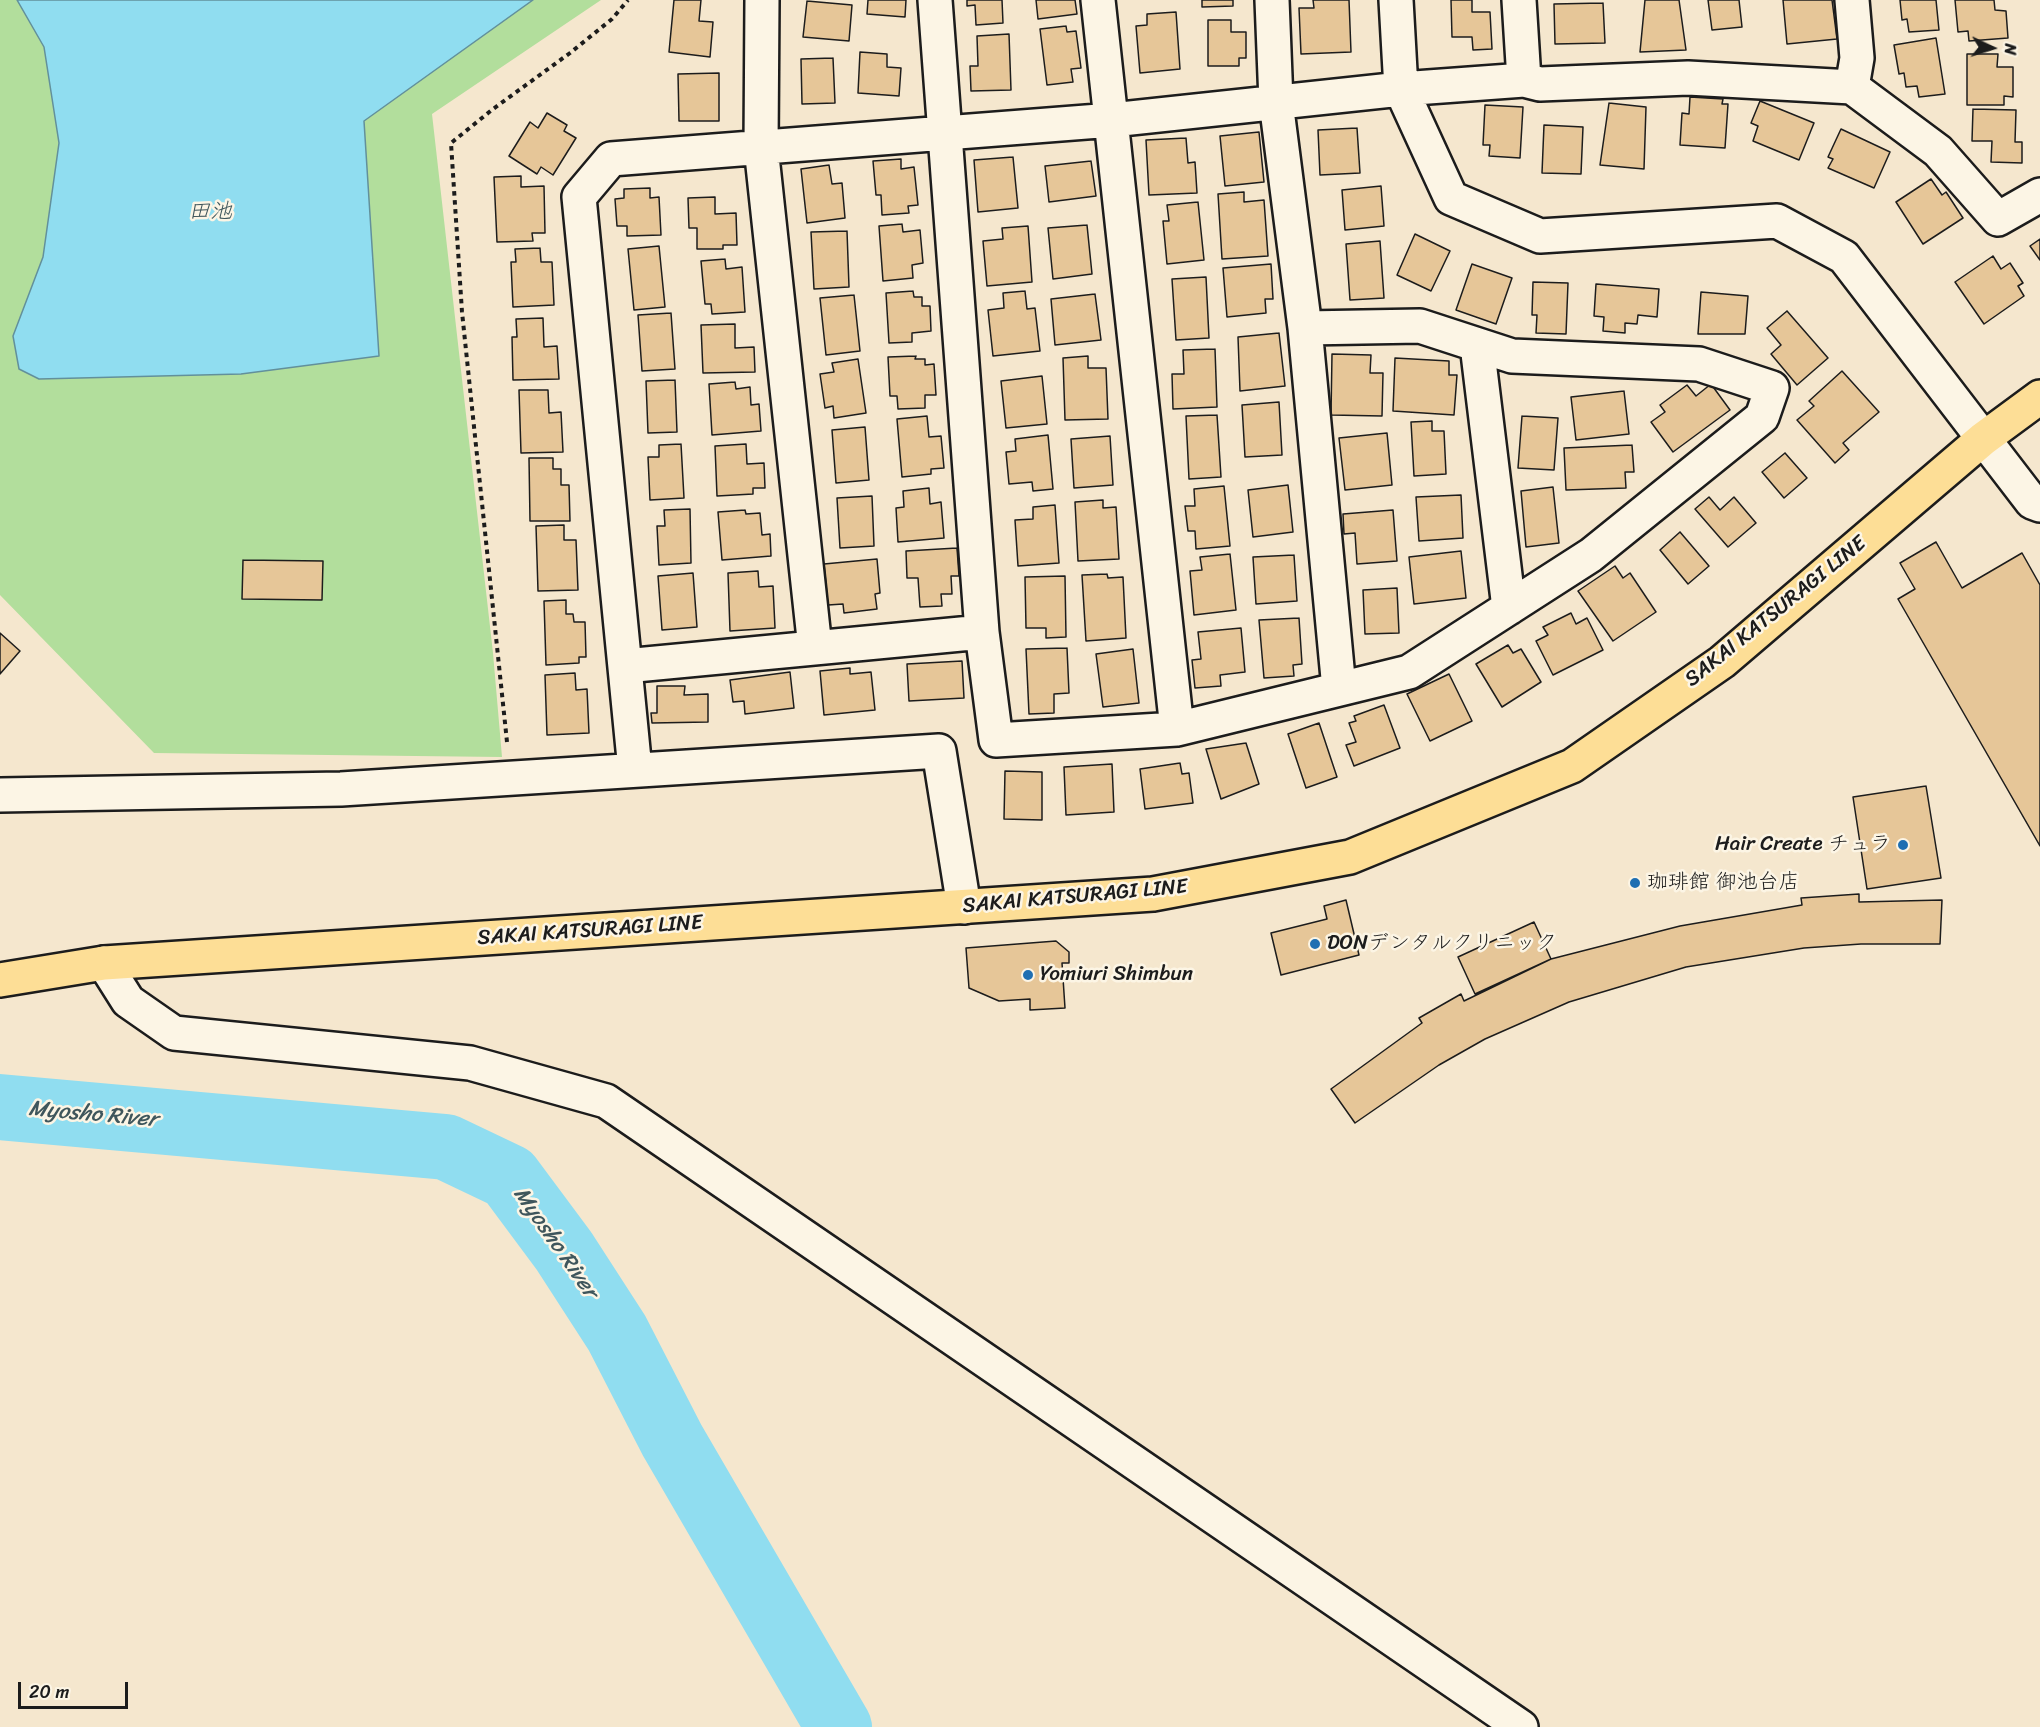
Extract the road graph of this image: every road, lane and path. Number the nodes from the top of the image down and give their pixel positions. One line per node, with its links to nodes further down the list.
1 (628, 0): 29 (path)
2 (762, 0): 15 (street)
3 (935, 0): 14 (street)
4 (1098, 0): 13 (street)
5 (1272, 0): 12 (street)
6 (1396, 0): 11 (street)
7 (1519, 0): 9 (street)
8 (1852, 0): 10 (street)
9 (1524, 80): 10 (street); 11 (street)
10 (1852, 87): 16 (street)
11 (1401, 89): 12 (street); 20 (street)
12 (1276, 102): 13 (street); 17 (street)
13 (1112, 120): 14 (street); 27 (street)
14 (944, 133): 15 (street); 23 (street)
15 (761, 147): 24 (street); 25 (street)
16 (2040, 195)
17 (1305, 328): 18 (street); 26 (street)
18 (1478, 345): 22 (street); 22 (street)
19 (2040, 397): 20 (main road, SAKAI KATSURAGI LINE)
20 (1983, 439): 21 (street); 31 (main road, SAKAI KATSURAGI LINE)
21 (2040, 505)
22 (1509, 608): 26 (street)
23 (982, 632): 24 (street); 27 (street)
24 (815, 648): 25 (street)
25 (625, 666): 28 (street)
26 (1339, 689): 27 (street)
27 (1177, 729)
28 (635, 770): 29 (street); 31 (street)
29 (512, 778): 30 (street)
30 (0, 795)
31 (964, 907): 32 (main road, SAKAI KATSURAGI LINE)
32 (104, 963): 33 (main road, SAKAI KATSURAGI LINE); 34 (street)
33 (0, 980)
34 (1521, 1727)

